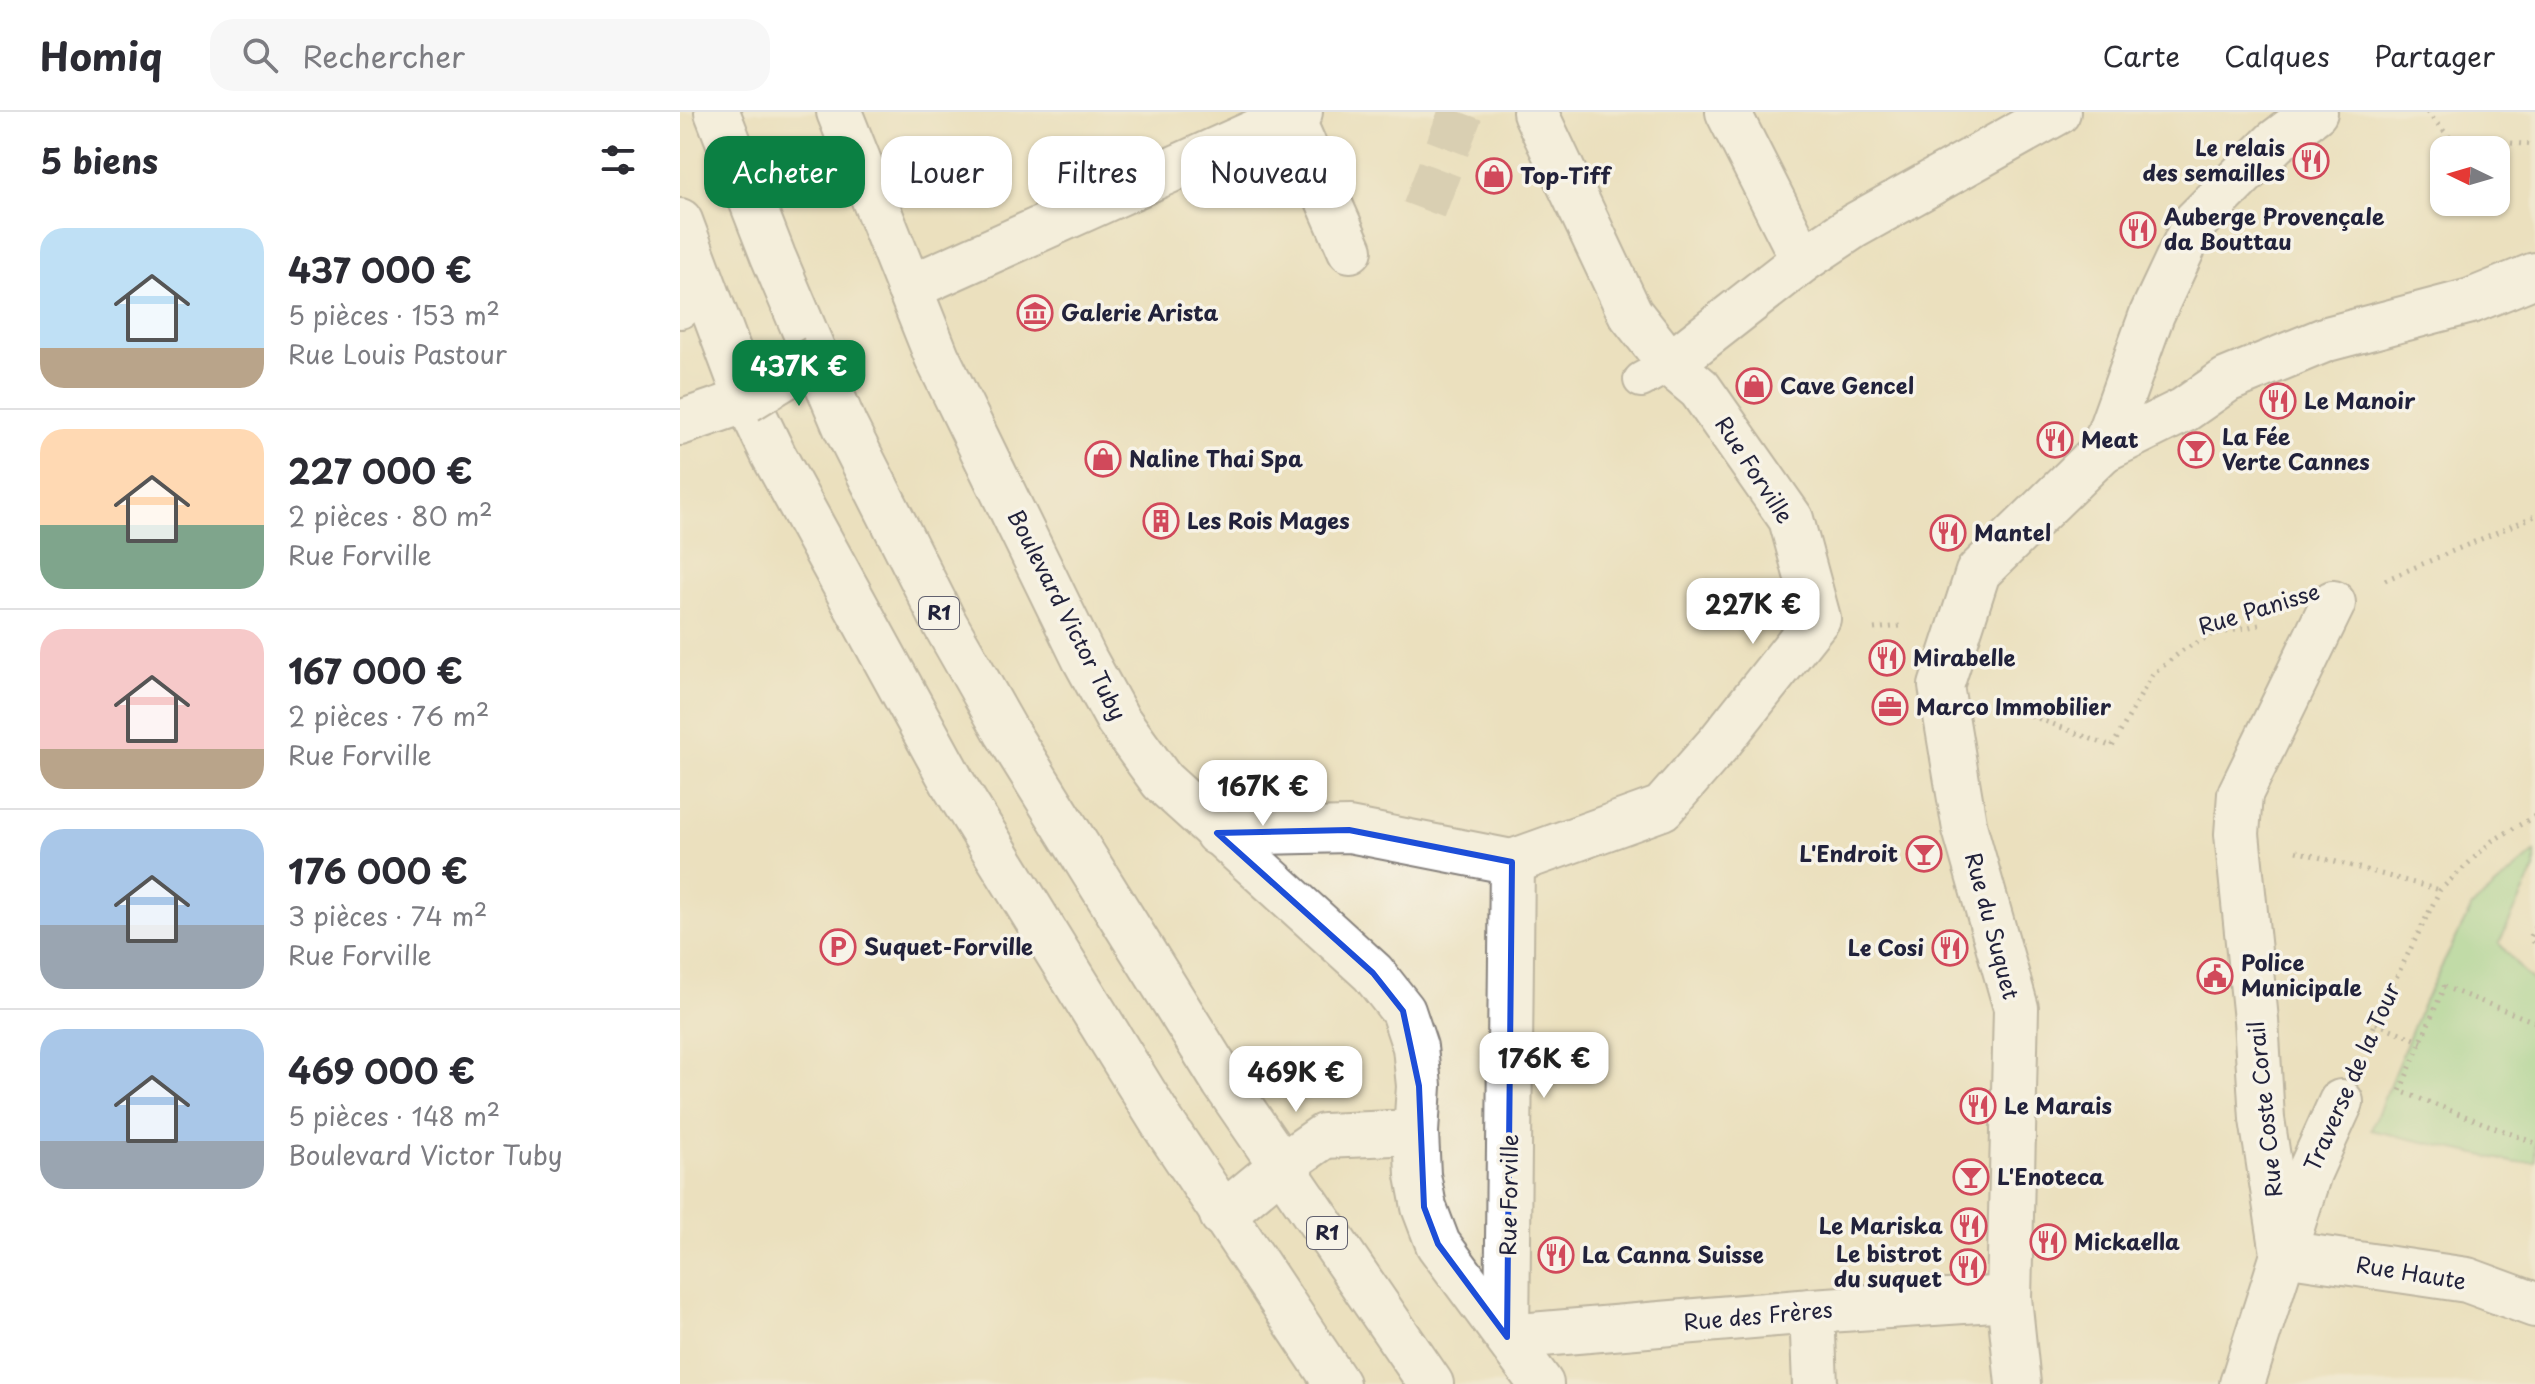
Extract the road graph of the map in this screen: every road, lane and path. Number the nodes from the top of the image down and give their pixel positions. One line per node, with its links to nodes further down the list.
1 (717, 112): 16 (main road, R1)
2 (839, 112): 14 (main road, Boulevard Victor Tuby)
3 (1535, 112): 17 (main road, Rue Forville)
4 (1728, 112): 12 (main road)
5 (2058, 112): 12 (main road)
6 (2315, 112): 20 (main road)
7 (2427, 112): 9 (path)
8 (1295, 114): 11 (main road); 14 (main road)
9 (2535, 145)
10 (680, 221): 15 (main road)
11 (1350, 250)
12 (1803, 260): 17 (main road)
13 (2535, 275): 20 (main road)
14 (909, 288): 25 (main road, Boulevard Victor Tuby)
15 (690, 292): 18 (main road)
16 (816, 358): 18 (main road, bridge); 37 (main road, R1)
17 (1655, 372): 27 (main road, Rue Forville)
18 (747, 400): 19 (main road); 38 (main road)
19 (682, 422)
20 (2103, 450): 23 (main road, Rue du Suquet)
21 (2534, 517): 22 (path, Rue Panisse)
22 (2333, 603): 23 (path, Rue Panisse); 26 (main road, Rue Coste Corail)
23 (1941, 686): 40 (main road, Rue du Suquet)
24 (2535, 816): 28 (path, Traverse de la Tour)
25 (1217, 833): 27 (main road); 35 (main road, Boulevard Victor Tuby)
26 (2237, 834): 28 (path); 39 (main road, Rue Coste Corail)
27 (1512, 862): 43 (main road, Rue Forville)
28 (2440, 890): 32 (path, Traverse de la Tour)
29 (2535, 927): 30 (path)
30 (2535, 943)
31 (2535, 1022): 33 (path)
32 (2376, 1023): 33 (path); 34 (path, Traverse de la Tour)
33 (2422, 1042): 36 (path)
34 (2341, 1102): 39 (main road, Traverse de la Tour)
35 (1416, 1132): 37 (main road); 43 (main road, Boulevard Victor Tuby)
36 (2535, 1143)
37 (1281, 1166): 38 (main road); 45 (main road, R1)
38 (1222, 1215): 44 (main road)
39 (2283, 1253): 41 (main road, Rue Haute); 49 (main road, Traverse de la Tour)
40 (2009, 1298): 42 (main road, Rue des Frères); 48 (main road, Rue du Suquet)
41 (2535, 1305)
42 (1812, 1311): 43 (main road, Rue des Frères); 47 (main road)
43 (1507, 1337): 46 (main road, Boulevard Victor Tuby)
44 (1337, 1384)
45 (1431, 1384)
46 (1541, 1384)
47 (1815, 1384)
48 (2018, 1384)
49 (2242, 1384)

